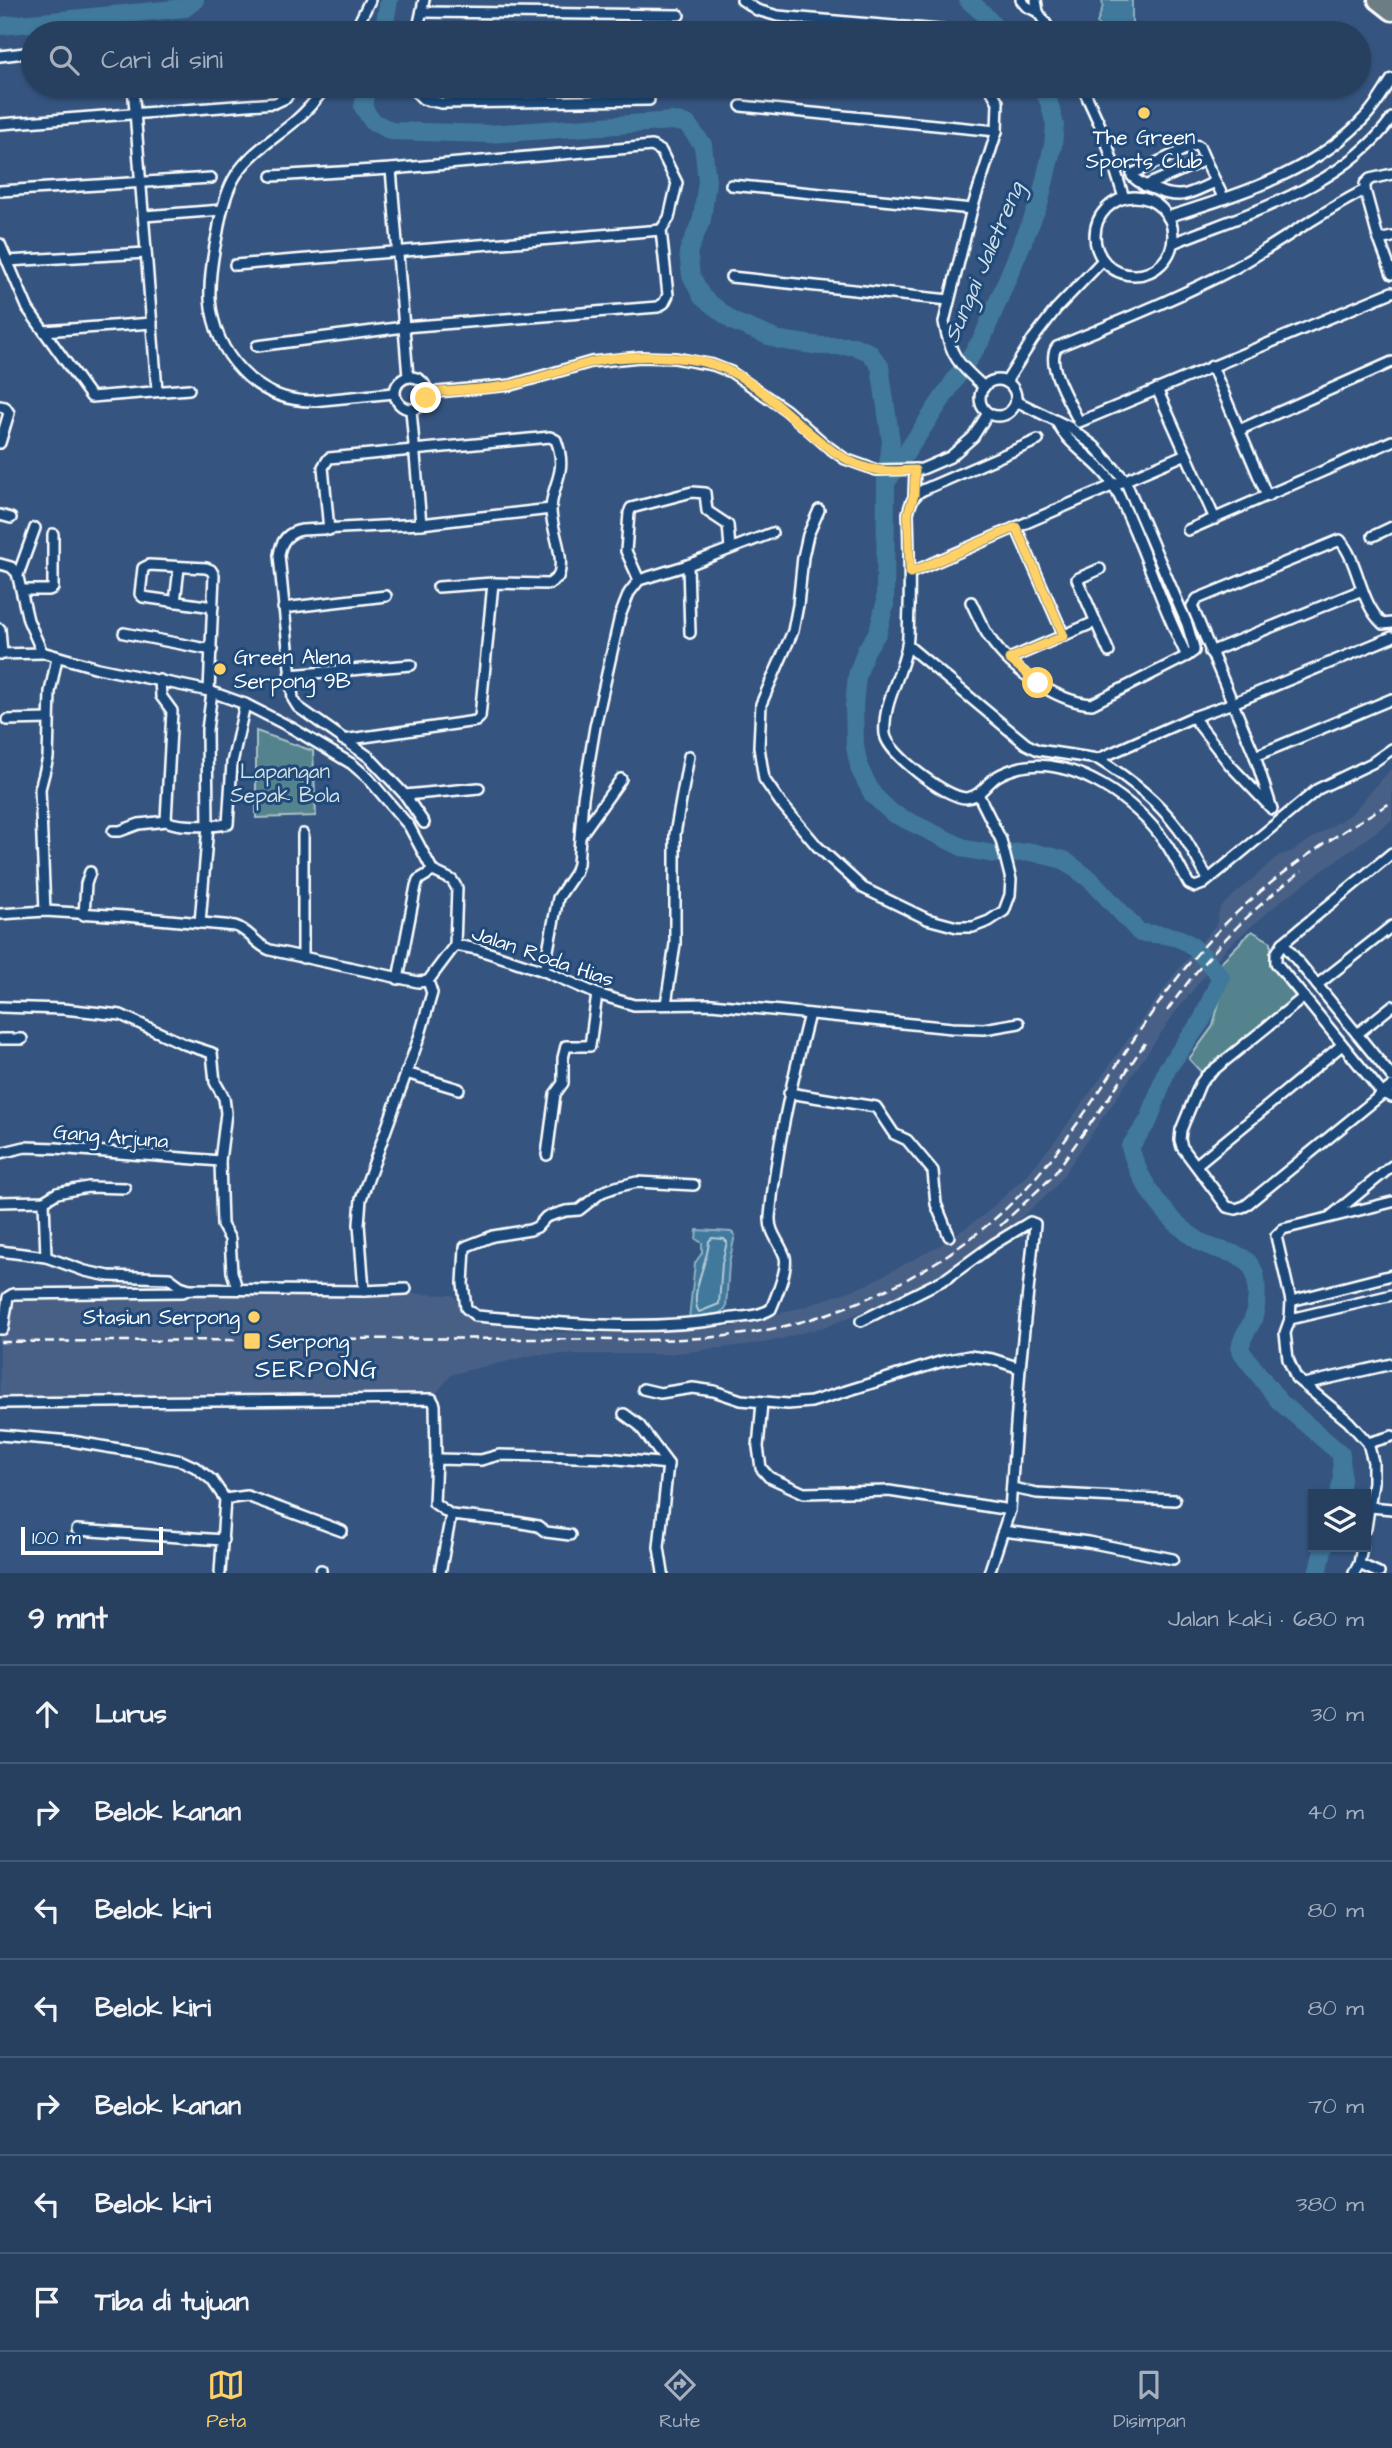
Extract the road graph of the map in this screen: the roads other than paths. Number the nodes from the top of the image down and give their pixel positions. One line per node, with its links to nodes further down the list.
1 (424, 0): 8 (street)
2 (742, 0): 13 (street)
3 (1021, 0): 9 (street)
4 (1036, 0): 9 (street)
5 (1378, 0): 7 (highway)
6 (369, 1): 11 (street)
7 (1392, 11)
8 (422, 12): 10 (street); 12 (street)
9 (1038, 12): 14 (street)
10 (679, 15)
11 (360, 21)
12 (419, 21)
13 (836, 21)
14 (1044, 21)
15 (21, 53): 16 (street)
16 (0, 56)
17 (1392, 79): 42 (street)
18 (134, 98): 26 (street)
19 (286, 98): 26 (street)
20 (317, 98): 44 (street)
21 (422, 98): 24 (street)
22 (996, 98): 29 (street)
23 (1088, 98): 41 (street)
24 (649, 100)
25 (741, 106): 29 (street)
26 (135, 114): 28 (street); 35 (street)
27 (1392, 118): 50 (street)
28 (0, 124)
29 (997, 131): 43 (street)
30 (1205, 160): 36 (street); 38 (street); 38 (street)
31 (391, 169): 33 (street); 47 (street); 52 (street)
32 (1392, 174): 39 (street)
33 (272, 176)
34 (211, 178): 35 (street)
35 (142, 182): 40 (street); 45 (street)
36 (1215, 182): 38 (street); 42 (street)
37 (731, 185): 43 (street)
38 (1145, 186)
39 (1365, 190): 49 (street); 71 (street)
40 (0, 191)
41 (1124, 198): 46 (street); 54 (street)
42 (1224, 199): 46 (street)
43 (972, 209): 60 (street)
44 (222, 210): 45 (street); 73 (street)
45 (144, 216): 53 (street)
46 (1168, 217): 50 (street)
47 (661, 230): 52 (street); 62 (street)
48 (1392, 237): 49 (street)
49 (1379, 240): 57 (street)
50 (1173, 243): 54 (street)
51 (0, 244): 55 (street)
52 (398, 252): 56 (street); 62 (street)
53 (146, 253): 55 (street); 61 (street)
54 (1103, 260): 68 (street)
55 (7, 261): 63 (street)
56 (235, 264)
57 (1392, 274)
58 (731, 277): 60 (street)
59 (1392, 292): 66 (street)
60 (949, 300): 69 (street)
61 (152, 323): 63 (street); 72 (street)
62 (404, 327): 64 (street); 67 (street)
63 (44, 331): 72 (street)
64 (257, 346)
65 (1392, 362): 80 (street)
66 (1212, 366): 71 (street); 80 (street)
67 (408, 377): 73 (street); 74 (street)
68 (1006, 382): 69 (street); 75 (street)
69 (984, 387): 78 (street)
70 (189, 389): 72 (street)
71 (1157, 389): 85 (street)
72 (157, 390)
73 (394, 393): 77 (street)
74 (427, 393): 77 (street); 86 (street)
75 (1016, 401): 78 (street); 79 (street)
76 (0, 406): 83 (street)
77 (411, 410): 84 (street)
78 (988, 413): 86 (street)
79 (1058, 424): 87 (street); 88 (street)
80 (1239, 430): 90 (street)
81 (1038, 440): 89 (street)
82 (1392, 441): 90 (street)
83 (0, 443)
84 (414, 449): 91 (street); 96 (street); 100 (street)
85 (1186, 454): 87 (street); 95 (street)
86 (915, 470): 89 (street)
87 (1125, 480): 88 (street); 135 (street)
88 (1114, 485): 97 (street); 135 (street)
89 (914, 495): 110 (street)
90 (1266, 496): 95 (street)
91 (551, 509): 96 (street); 113 (street)
92 (818, 510): 155 (street)
93 (0, 515): 94 (street)
94 (11, 518)
95 (1214, 519): 101 (street)
96 (421, 524): 100 (street)
97 (1016, 527): 110 (street); 127 (street)
98 (1392, 527): 104 (street)
99 (35, 528): 111 (street)
100 (329, 530): 121 (street)
101 (1188, 530)
102 (772, 533): 105 (street)
103 (53, 534): 115 (street)
104 (1373, 536)
105 (730, 548): 107 (street); 112 (street)
106 (0, 564): 111 (street)
107 (688, 565): 112 (street); 126 (street)
108 (179, 568): 118 (street); 118 (street); 120 (street)
109 (1100, 569): 122 (street)
110 (910, 573): 129 (street)
111 (18, 575): 115 (street)
112 (639, 580): 164 (street)
113 (493, 583): 114 (street); 148 (street)
114 (438, 587)
115 (23, 590): 133 (street)
116 (1362, 590): 123 (street); 132 (street); 132 (street)
117 (386, 596): 121 (street)
118 (175, 602): 120 (street)
119 (971, 602): 137 (street)
120 (213, 607): 130 (street)
121 (283, 608): 139 (street)
122 (1095, 622): 127 (street); 131 (street)
123 (1392, 623)
124 (0, 629): 134 (street)
125 (124, 633): 130 (street)
126 (690, 633)
127 (1064, 636): 137 (street)
128 (1392, 637): 143 (street)
129 (907, 645): 152 (street); 155 (street)
130 (212, 650): 141 (street)
131 (1109, 652)
132 (1210, 652): 143 (street)
133 (43, 653): 134 (street); 136 (street)
134 (1, 654)
135 (1187, 656): 137 (street)
136 (57, 658): 140 (street); 146 (street)
137 (1009, 659)
138 (411, 665): 139 (street)
139 (289, 675): 148 (street)
140 (160, 680): 141 (street); 159 (street)
141 (210, 692): 144 (street); 161 (street)
142 (1392, 699): 151 (street)
143 (1233, 703): 145 (street); 151 (street)
144 (245, 704): 161 (street); 166 (street)
145 (1193, 717): 152 (street); 157 (street)
146 (49, 719): 147 (street); 169 (street)
147 (7, 720)
148 (343, 740): 156 (street)
149 (1392, 749): 158 (street)
150 (689, 756): 183 (street)
151 (1255, 756): 157 (street)
152 (1098, 759): 168 (street)
153 (621, 779): 164 (street)
154 (480, 788): 156 (street)
155 (978, 794): 168 (street)
156 (405, 795): 160 (street)
157 (1272, 809): 158 (street)
158 (1280, 819): 168 (street)
159 (167, 821): 161 (street); 162 (street)
160 (424, 823)
161 (208, 826): 172 (street)
162 (113, 831)
163 (303, 834): 176 (street)
164 (580, 836): 177 (street)
165 (1392, 853): 174 (street)
166 (433, 871): 175 (street); 178 (street)
167 (90, 872): 171 (street)
168 (1208, 879)
169 (45, 911): 170 (street); 171 (street)
170 (0, 914)
171 (84, 915): 172 (street)
172 (200, 923): 176 (street)
173 (1392, 926): 180 (street)
174 (1283, 943): 180 (street); 182 (street)
175 (455, 945): 177 (street, Jalan Roda Hias); 179 (street, Jalan Roda Hias)
176 (303, 958): 178 (street)
177 (544, 971): 181 (street, Jalan Roda Hias)
178 (398, 979): 179 (street)
179 (428, 981): 192 (street)
180 (1317, 985): 188 (street)
181 (597, 994): 183 (street, Jalan Roda Hias); 199 (street)
182 (1304, 997): 191 (street); 201 (street)
183 (666, 1004): 186 (street, Jalan Roda Hias)
184 (1392, 1006): 188 (street)
185 (0, 1007): 200 (street)
186 (809, 1014): 187 (street, Jalan Roda Hias); 196 (street)
187 (1019, 1023)
188 (1357, 1034): 193 (street)
189 (0, 1039): 190 (street)
190 (22, 1039)
191 (1342, 1045): 197 (street); 201 (street)
192 (406, 1073): 195 (street); 216 (street)
193 (1392, 1077)
194 (1392, 1086): 197 (street)
195 (459, 1089)
196 (789, 1093): 203 (street); 209 (street)
197 (1387, 1095): 201 (street)
198 (0, 1153): 200 (street, Gang Arjuna)
199 (547, 1155)
200 (220, 1161): 214 (street)
201 (1196, 1165)
202 (1392, 1167): 208 (street)
203 (694, 1185)
204 (125, 1188): 205 (street)
205 (44, 1201): 206 (street); 211 (street)
206 (0, 1202)
207 (1392, 1202): 208 (street)
208 (1328, 1218): 218 (street)
209 (949, 1237)
210 (0, 1251): 211 (street)
211 (46, 1257): 213 (street)
212 (1392, 1275): 218 (street)
213 (189, 1289): 214 (street); 221 (street)
214 (237, 1289): 216 (street)
215 (406, 1289): 216 (street)
216 (364, 1291)
217 (1392, 1295): 219 (street)
218 (1291, 1301): 219 (street)
219 (1290, 1319): 224 (street)
220 (861, 1321): 223 (street)
221 (0, 1329)
222 (1392, 1364): 224 (street)
223 (1020, 1368): 227 (street); 234 (street)
224 (1304, 1384): 231 (street)
225 (643, 1389): 227 (street)
226 (0, 1403): 232 (street)
227 (762, 1403): 240 (street)
228 (624, 1414): 233 (street)
229 (0, 1435): 236 (street)
230 (1392, 1439): 231 (street)
231 (1368, 1443): 235 (street)
232 (436, 1458): 233 (street); 241 (street)
233 (668, 1464): 252 (street)
234 (1012, 1488): 237 (street); 240 (street)
235 (1371, 1492)
236 (225, 1499): 243 (street); 246 (street)
237 (1175, 1500)
238 (1371, 1507): 239 (street)
239 (1392, 1509)
240 (1010, 1510): 244 (street)
241 (451, 1515): 245 (street); 251 (street)
242 (77, 1530): 246 (street)
243 (342, 1531)
244 (1003, 1531): 248 (street); 253 (street)
245 (570, 1535)
246 (223, 1540): 250 (street)
247 (1361, 1552): 249 (street)
248 (1173, 1559)
249 (1359, 1564): 254 (street); 255 (street)
250 (220, 1573)
251 (440, 1573)
252 (663, 1573)
253 (989, 1573)
254 (1354, 1573)
255 (1379, 1573)

